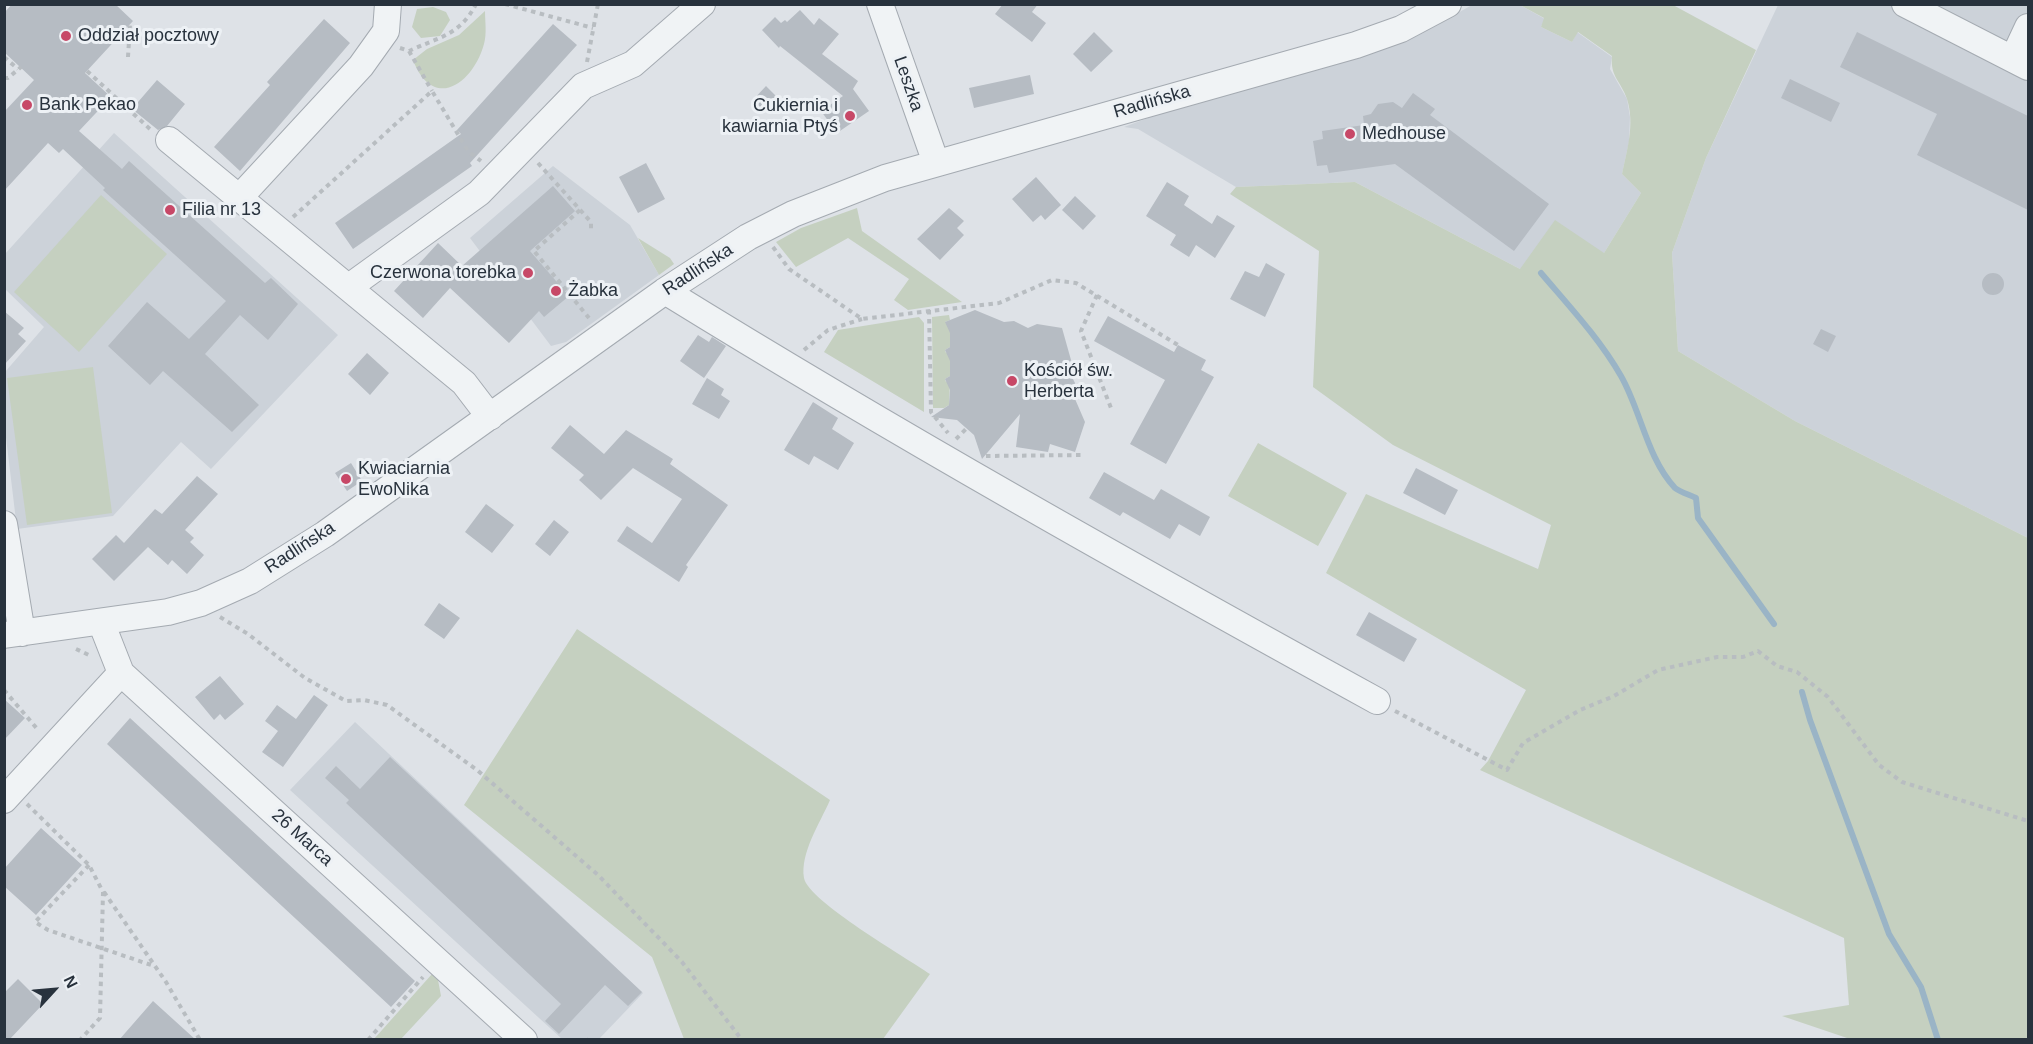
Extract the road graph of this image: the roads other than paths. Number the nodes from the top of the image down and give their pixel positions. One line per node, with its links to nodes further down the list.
1 (388, 4): 10 (street)
2 (702, 4): 11 (street)
3 (880, 4): 9 (street, Leszka)
4 (1448, 4): 9 (street, Radlińska)
5 (1905, 4): 7 (street)
6 (2028, 27): 7 (street)
7 (2021, 63)
8 (163, 137): 10 (street)
9 (936, 163): 12 (street, Radlińska)
10 (239, 198): 11 (street)
11 (349, 287): 13 (street)
12 (665, 291): 13 (street, Radlińska); 18 (street)
13 (490, 417): 15 (street, Radlińska)
14 (4, 524): 16 (street)
15 (101, 622): 16 (street, Radlińska); 17 (street, 26 Marca)
16 (13, 634)
17 (121, 672): 19 (street); 20 (street, 26 Marca)
18 (1377, 701)
19 (14, 801)
20 (524, 1040)

